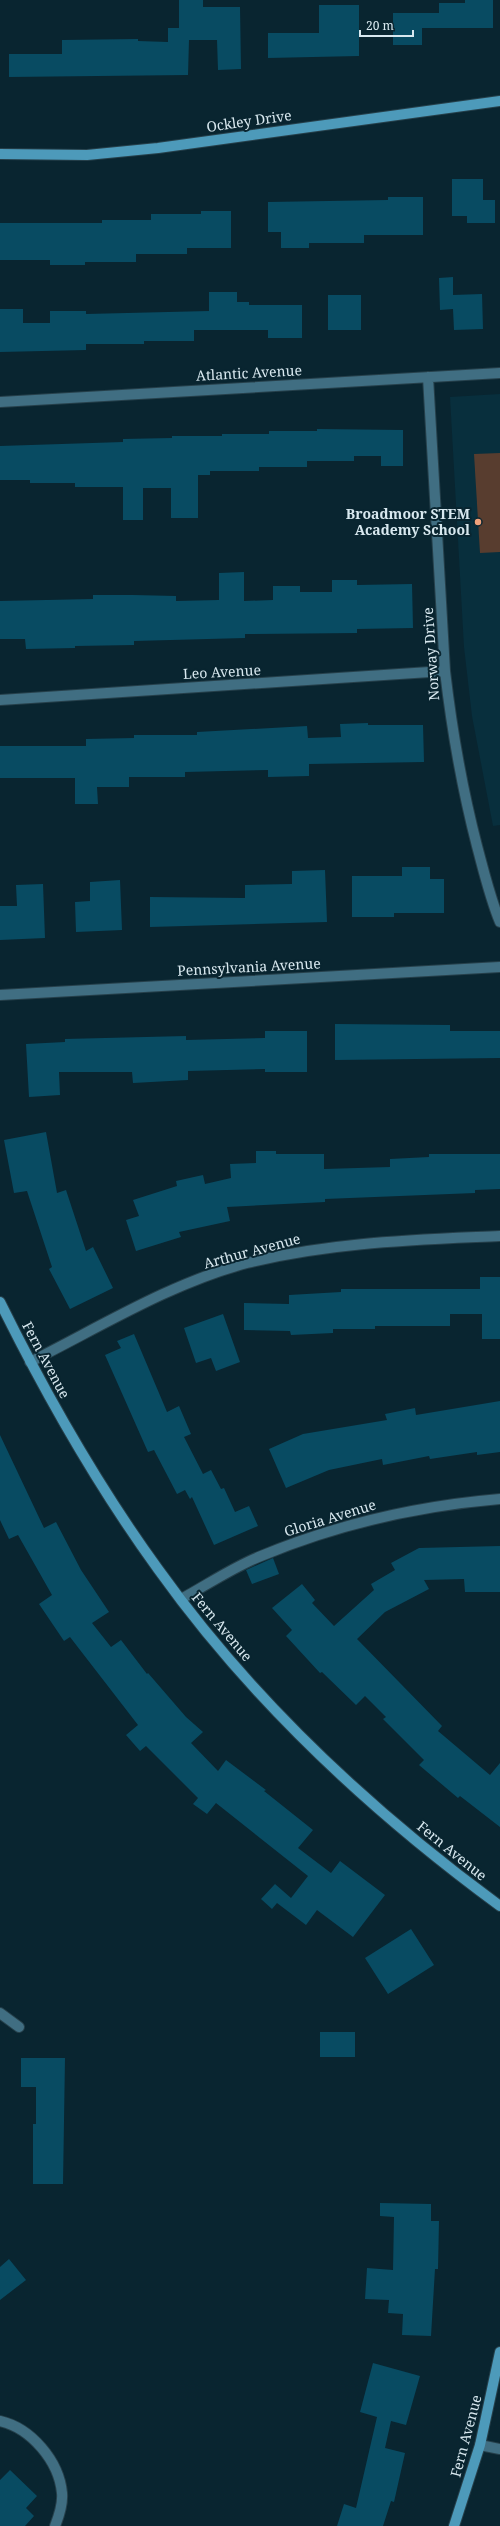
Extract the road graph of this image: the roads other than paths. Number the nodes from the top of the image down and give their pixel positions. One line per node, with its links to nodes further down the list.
1 (500, 101): 2 (street, Ockley Drive)
2 (0, 154)
3 (500, 372): 4 (street, Atlantic Avenue)
4 (428, 377): 5 (street, Atlantic Avenue); 6 (street, Norway Drive)
5 (0, 402)
6 (445, 671): 7 (street, Leo Avenue); 8 (street, Norway Drive)
7 (0, 700)
8 (500, 922)
9 (500, 968): 10 (street, Pennsylvania Avenue)
10 (0, 995)
11 (500, 1236): 13 (street, Arthur Avenue)
12 (0, 1302): 13 (street, Fern Avenue)
13 (30, 1362): 15 (street, Fern Avenue)
14 (500, 1499): 15 (street, Gloria Avenue)
15 (181, 1599): 16 (street, Fern Avenue)
16 (500, 1906)
17 (0, 2013): 18 (street)
18 (19, 2027)
19 (500, 2352): 21 (street, Fern Avenue)
20 (0, 2421): 23 (street)
21 (480, 2445): 22 (street); 24 (street, Fern Avenue)
22 (500, 2449)
23 (55, 2526)
24 (454, 2526)

